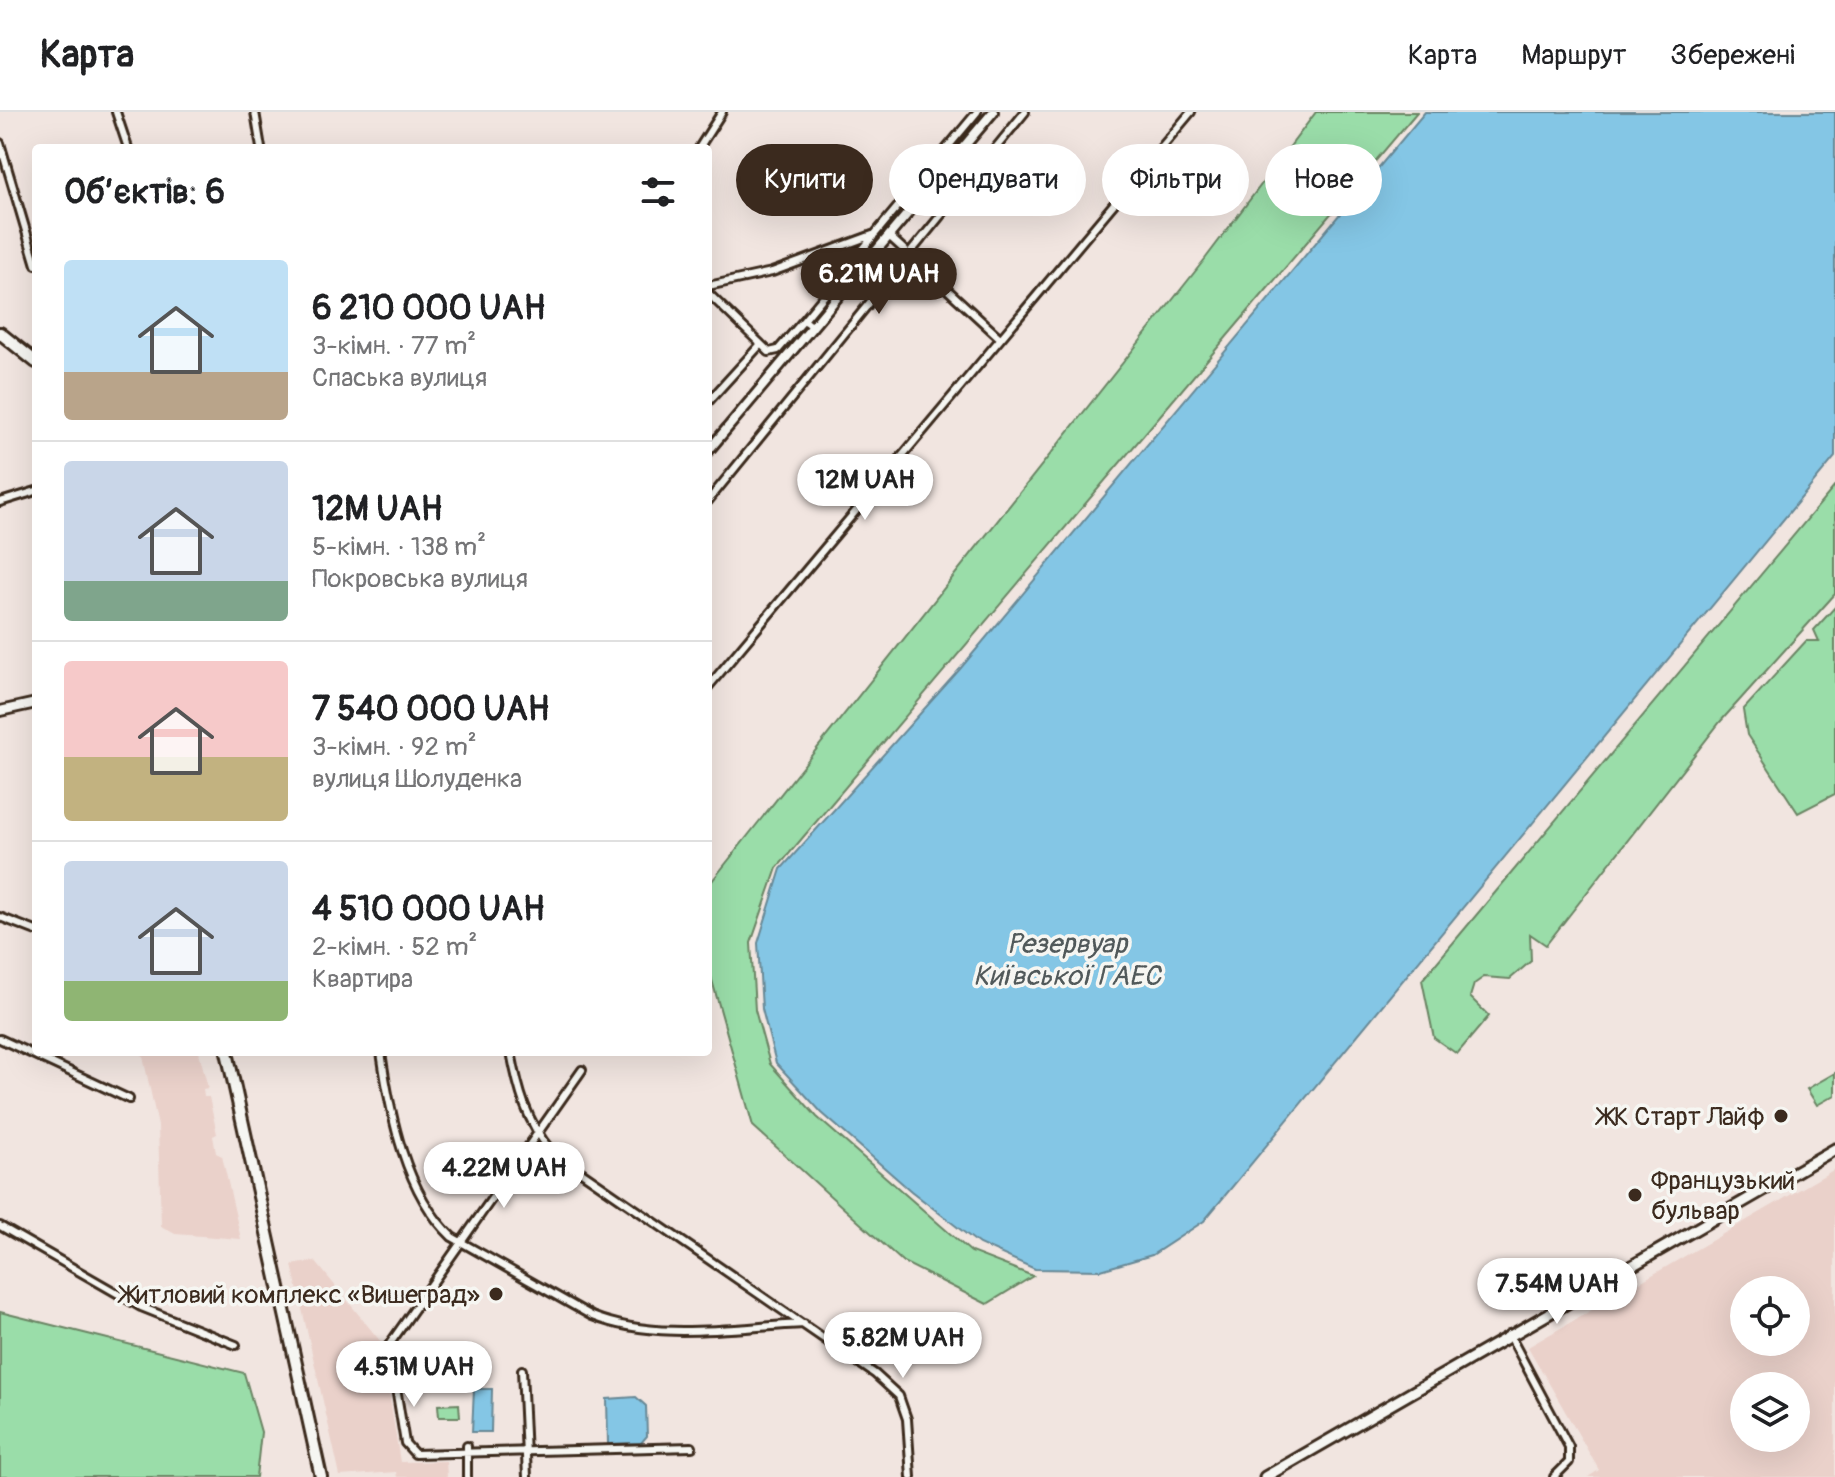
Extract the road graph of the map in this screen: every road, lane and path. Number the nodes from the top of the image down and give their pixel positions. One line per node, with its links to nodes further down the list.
1 (116, 112): 9 (street)
2 (255, 112): 10 (street)
3 (722, 112): 11 (street)
4 (977, 112): 12 (street)
5 (993, 112): 13 (street)
6 (1025, 112): 15 (street)
7 (1191, 112): 21 (street)
8 (0, 143): 14 (street)
9 (127, 144)
10 (260, 144)
11 (702, 144)
12 (875, 234): 16 (street); 18 (street)
13 (889, 236): 15 (street); 19 (street)
14 (32, 251)
15 (910, 255): 21 (street); 27 (street)
16 (712, 285)
17 (712, 297): 22 (street)
18 (804, 320): 19 (street); 22 (street)
19 (813, 327): 25 (street)
20 (0, 333): 23 (main road)
21 (1000, 338): 29 (street)
22 (760, 345): 24 (street)
23 (32, 359)
24 (712, 398)
25 (712, 446)
26 (32, 492): 28 (street)
27 (712, 496)
28 (0, 502)
29 (712, 682)
30 (32, 704): 31 (street)
31 (0, 711)
32 (0, 917): 33 (street)
33 (32, 929)
34 (0, 1039): 35 (street)
35 (32, 1054)
36 (37, 1056): 41 (street)
37 (228, 1056): 53 (main road)
38 (382, 1056): 45 (street)
39 (512, 1056): 42 (street)
40 (582, 1070): 42 (street)
41 (129, 1099)
42 (537, 1135): 45 (street); 46 (street)
43 (1835, 1149): 47 (main road)
44 (0, 1226): 48 (street)
45 (464, 1242): 46 (street); 51 (street)
46 (804, 1324): 56 (street)
47 (1509, 1334): 57 (main road); 58 (street)
48 (236, 1345)
49 (522, 1370): 52 (street)
50 (692, 1447): 52 (street)
51 (466, 1449): 52 (street); 54 (street)
52 (526, 1449): 55 (street)
53 (321, 1477)
54 (467, 1477)
55 (527, 1477)
56 (911, 1477)
57 (1265, 1477)
58 (1554, 1477)

